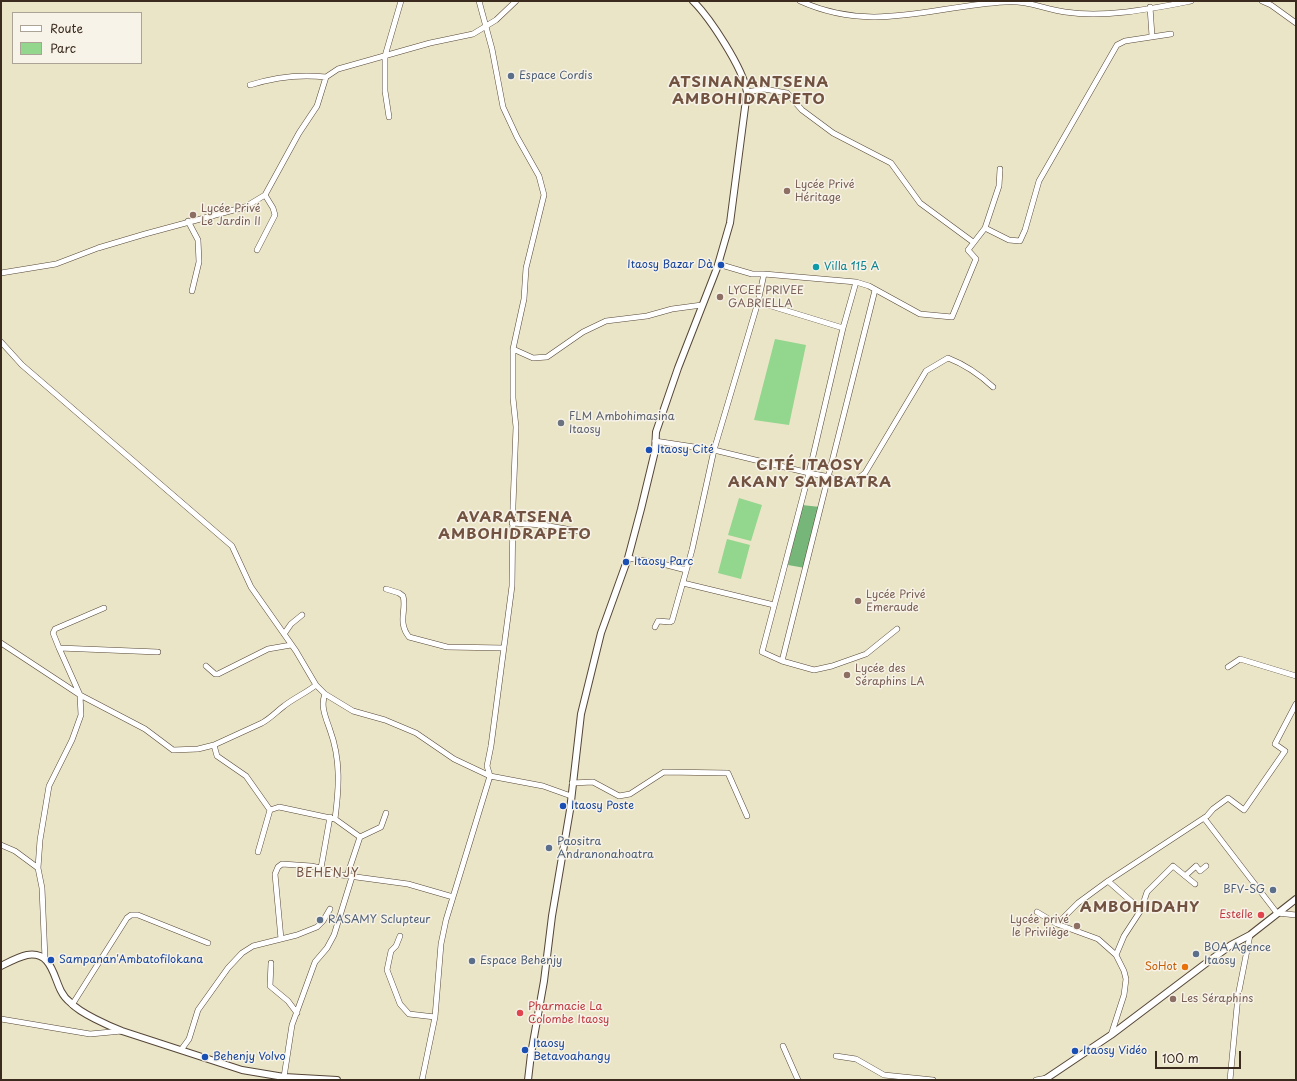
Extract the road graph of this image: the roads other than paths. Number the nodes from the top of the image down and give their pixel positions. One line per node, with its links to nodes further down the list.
1 (401, 1): 13 (street)
2 (479, 1): 10 (street)
3 (516, 1): 10 (street)
4 (693, 1): 16 (street)
5 (800, 1): 8 (street)
6 (1191, 1): 8 (street)
7 (1262, 1): 9 (street)
8 (1150, 7): 12 (street)
9 (1296, 23)
10 (486, 27): 13 (street); 34 (street)
11 (1171, 34): 12 (street)
12 (1152, 36): 21 (street)
13 (385, 56): 14 (street); 17 (street)
14 (326, 77): 15 (street); 19 (street)
15 (250, 85)
16 (747, 92): 22 (street); 24 (street)
17 (389, 117)
18 (1000, 169): 21 (street)
19 (266, 195): 20 (street); 23 (street)
20 (188, 222): 25 (street); 29 (street)
21 (985, 228): 22 (street)
22 (973, 242): 28 (street)
23 (258, 250)
24 (718, 264): 26 (street); 31 (street)
25 (1, 272)
26 (764, 274): 27 (street); 30 (street)
27 (856, 282): 28 (street); 32 (street)
28 (875, 290): 39 (street)
29 (192, 291)
30 (758, 302): 32 (street); 37 (street)
31 (702, 305): 34 (street); 36 (street)
32 (843, 328): 38 (street)
33 (1, 342): 51 (street)
34 (513, 349): 40 (street)
35 (993, 387): 39 (street)
36 (655, 441): 37 (street); 42 (street)
37 (714, 450): 38 (street); 43 (street)
38 (809, 473): 39 (street); 46 (street)
39 (830, 477): 57 (street)
40 (512, 523): 41 (street); 55 (street)
41 (584, 532)
42 (628, 558): 43 (street); 67 (street)
43 (686, 570): 44 (street)
44 (683, 583): 46 (street); 49 (street)
45 (386, 589): 55 (street)
46 (774, 605): 57 (street)
47 (104, 608): 54 (street)
48 (302, 615): 51 (street)
49 (655, 626)
50 (896, 629): 57 (street)
51 (284, 634): 53 (street)
52 (1, 643): 63 (street)
53 (291, 645): 58 (street); 61 (street)
54 (59, 648): 56 (street); 63 (street)
55 (504, 648): 66 (street)
56 (158, 652)
57 (782, 661)
58 (206, 666)
59 (1228, 667): 60 (street)
60 (1296, 676)
61 (316, 685): 62 (street); 65 (street)
62 (325, 694): 66 (street); 72 (street)
63 (80, 695): 65 (street); 78 (street)
64 (1296, 704): 73 (street)
65 (214, 745): 69 (street)
66 (490, 776): 68 (street); 84 (street)
67 (572, 783): 68 (street); 71 (street)
68 (571, 796): 110 (street)
69 (270, 810): 72 (street); 76 (street)
70 (386, 813): 74 (street)
71 (747, 816)
72 (333, 818): 74 (street); 79 (street)
73 (1204, 818): 82 (street); 89 (street)
74 (360, 837): 80 (street)
75 (1, 845): 78 (street)
76 (258, 852)
77 (1206, 866): 81 (street)
78 (38, 868): 97 (street)
79 (321, 868): 80 (street); 94 (street)
80 (350, 876): 84 (street); 101 (street)
81 (1185, 876): 83 (street); 87 (street)
82 (1108, 881): 87 (street); 91 (street)
83 (1195, 884)
84 (453, 897): 102 (street)
85 (1296, 899): 89 (street)
86 (330, 909): 94 (street)
87 (1141, 910): 96 (street)
88 (1037, 912): 91 (street)
89 (1277, 914): 90 (street); 92 (street)
90 (1296, 915)
91 (1057, 924): 96 (street)
92 (1250, 935): 105 (street); 117 (street)
93 (400, 936): 102 (street)
94 (281, 939): 107 (street)
95 (208, 943): 100 (street)
96 (1116, 955): 105 (street)
97 (45, 959): 99 (street); 100 (street)
98 (270, 963): 101 (street)
99 (1, 966)
100 (72, 1005): 104 (street)
101 (298, 1013): 109 (street)
102 (435, 1016): 113 (street)
103 (2, 1020): 104 (street)
104 (122, 1031): 107 (street)
105 (1111, 1035): 111 (street)
106 (782, 1046): 114 (street)
107 (181, 1050): 109 (street)
108 (836, 1056): 115 (street)
109 (284, 1076): 112 (street)
110 (529, 1079)
111 (1046, 1079): 116 (street)
112 (337, 1080)
113 (422, 1080)
114 (798, 1080)
115 (933, 1080)
116 (1036, 1080)
117 (1230, 1080)

